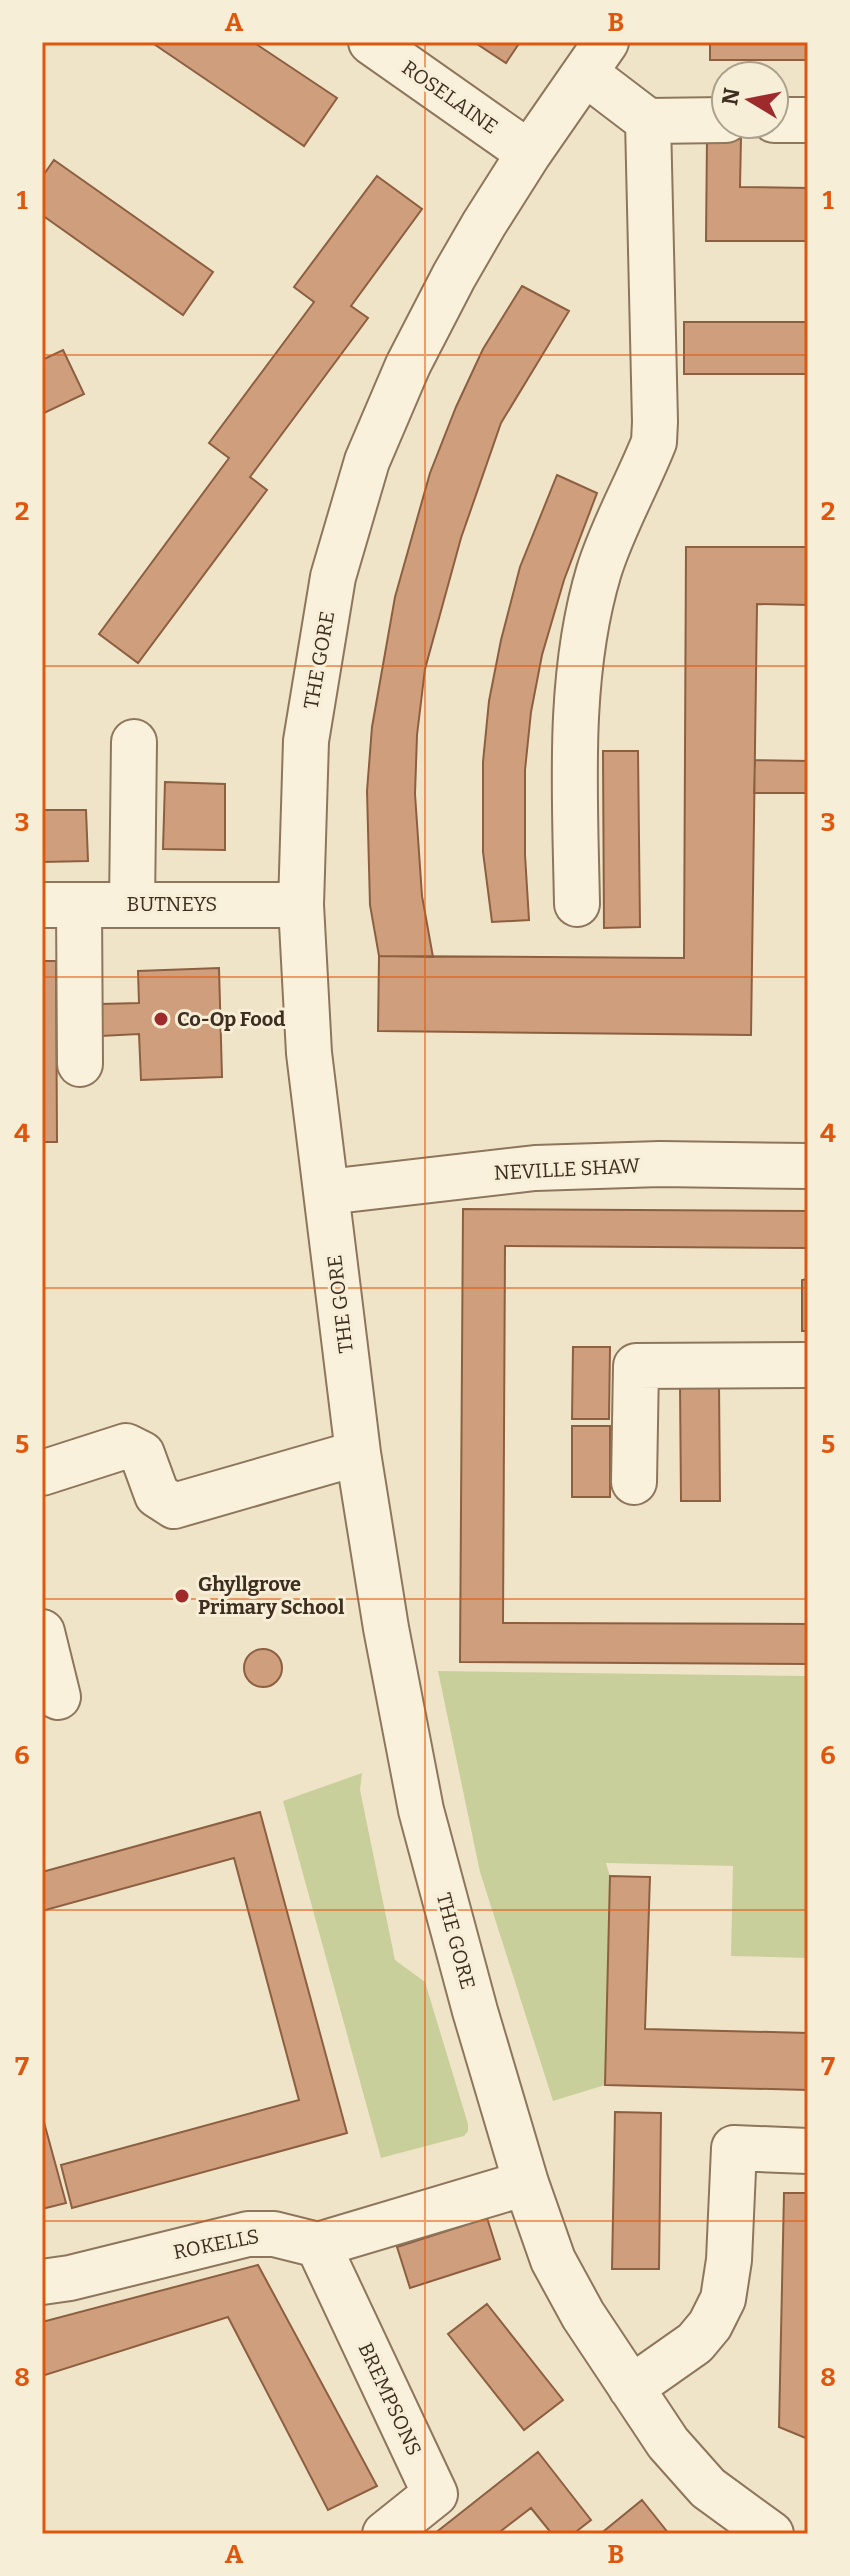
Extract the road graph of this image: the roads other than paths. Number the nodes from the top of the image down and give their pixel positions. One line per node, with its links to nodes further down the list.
1 (371, 42): 5 (street, ROSELAINE)
2 (595, 58): 4 (street); 5 (street, THE GORE)
3 (710, 120): 4 (street)
4 (648, 121): 8 (street)
5 (529, 153): 10 (street, THE GORE)
6 (134, 742): 7 (street)
7 (132, 904): 9 (street, BUTNEYS); 10 (street, BUTNEYS)
8 (577, 904)
9 (60, 905): 11 (street)
10 (301, 905): 13 (street, THE GORE)
11 (80, 1064)
12 (808, 1166): 13 (street, NEVILLE SHAW)
13 (327, 1192): 15 (street, THE GORE)
14 (808, 1365): 17 (street)
15 (358, 1453): 16 (street); 21 (street, THE GORE)
16 (42, 1473)
17 (634, 1482)
18 (42, 1632): 19 (street)
19 (58, 1697)
20 (808, 2151): 24 (street)
21 (526, 2183): 22 (street); 24 (street, THE GORE)
22 (318, 2245): 23 (street, ROKELLS); 25 (street, BREMPSONS)
23 (42, 2282)
24 (631, 2388): 26 (street, THE GORE)
25 (385, 2534)
26 (771, 2534)

